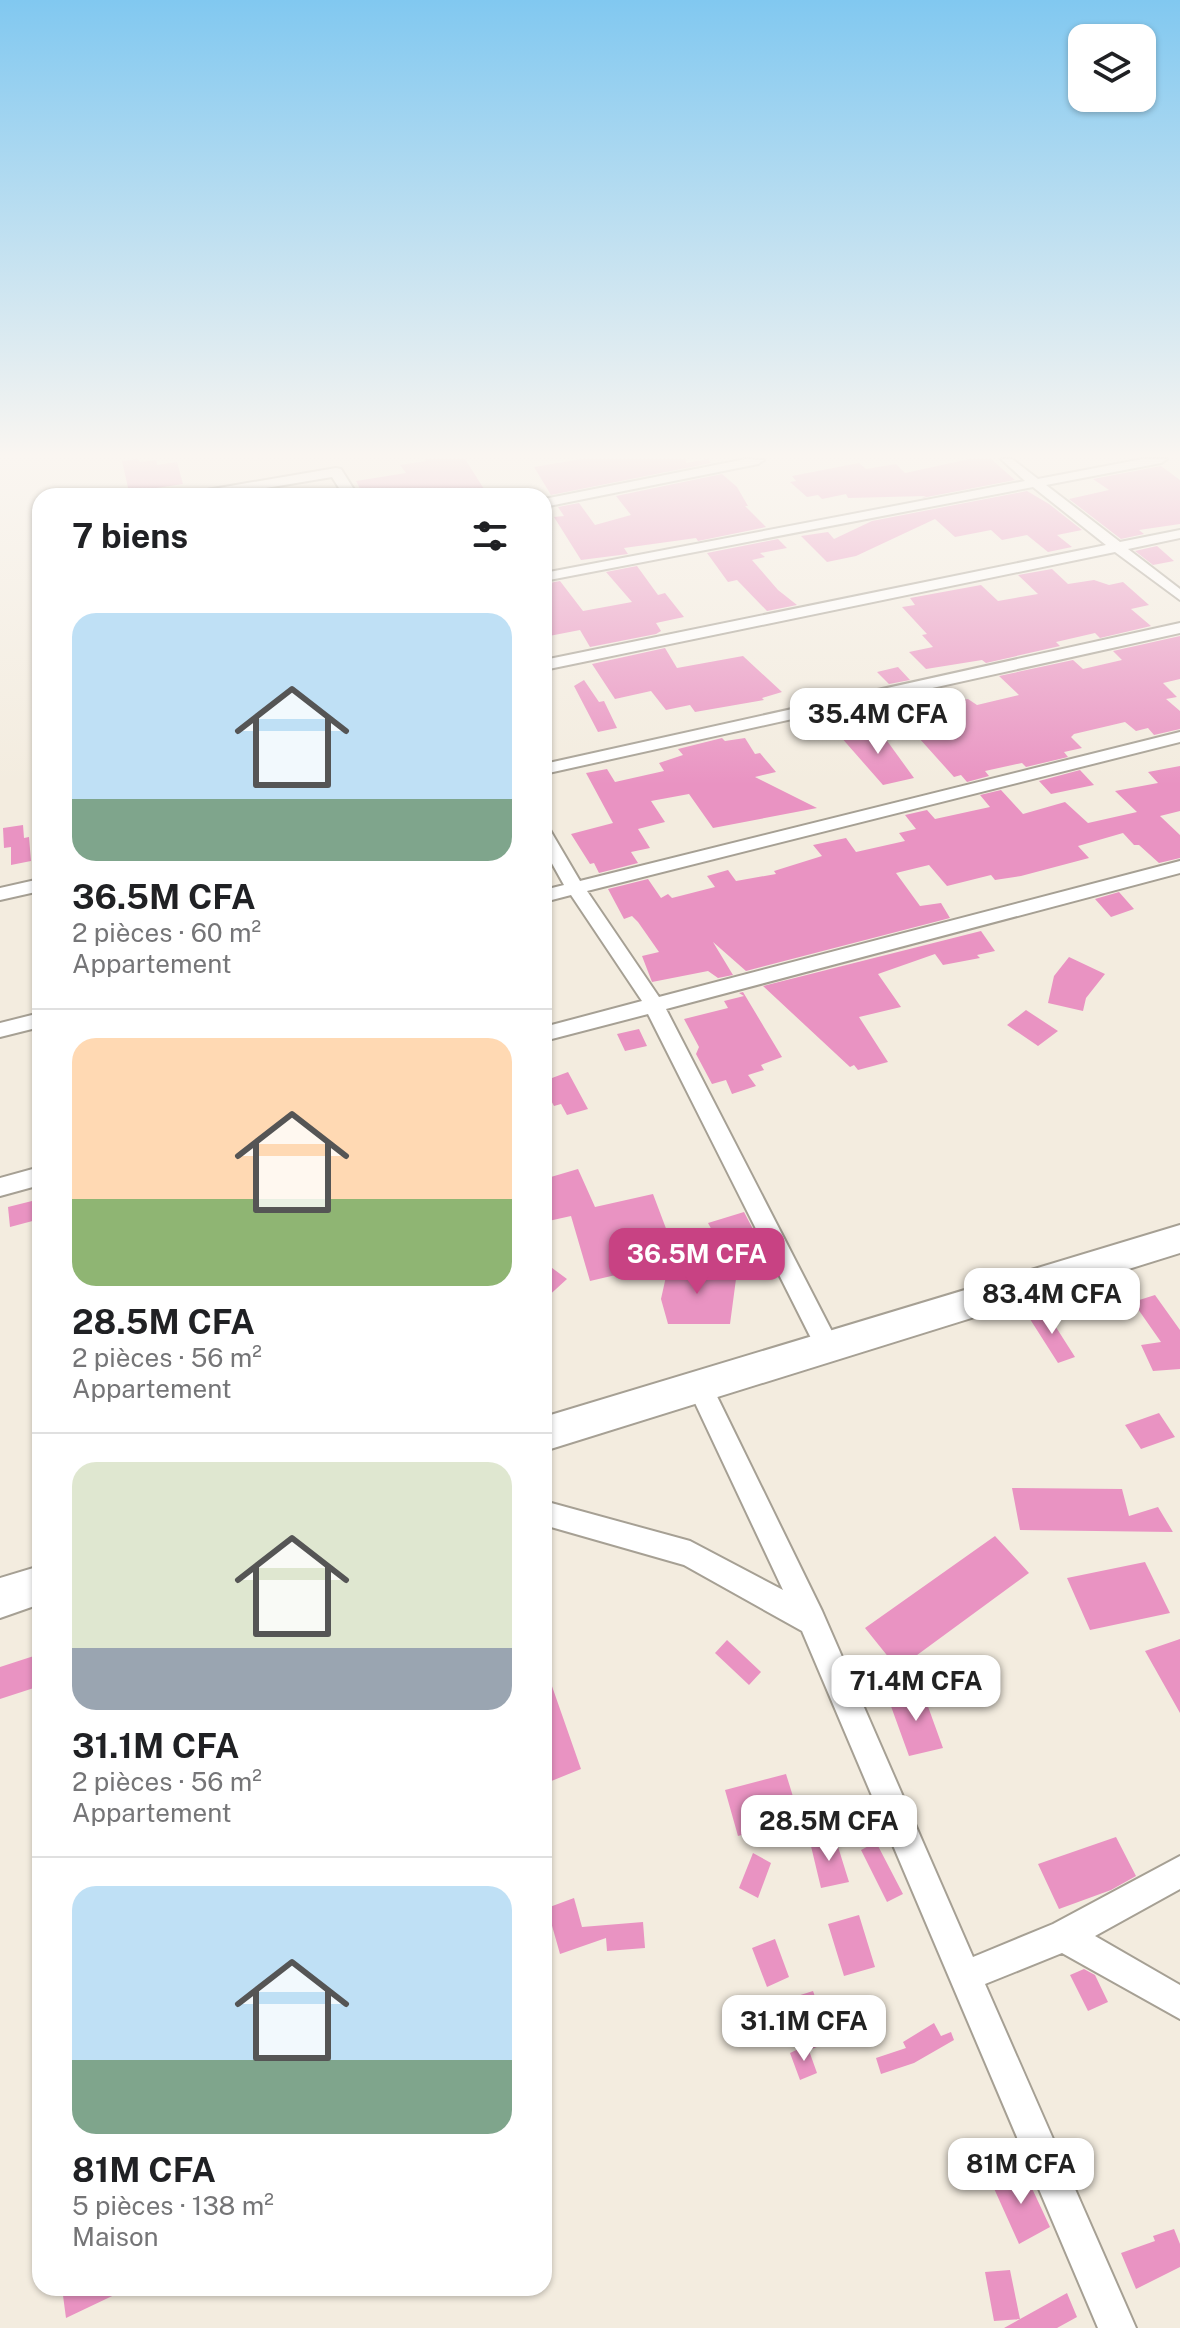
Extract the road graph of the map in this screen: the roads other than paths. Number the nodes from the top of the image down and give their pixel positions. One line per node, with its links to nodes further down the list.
1 (592, 568): 4 (street)
2 (1018, 568): 7 (street)
3 (1144, 568): 5 (street)
4 (552, 575)
5 (1180, 596)
6 (1180, 628): 9 (street)
7 (552, 663)
8 (1180, 737): 13 (street)
9 (552, 767)
10 (552, 848): 13 (street)
11 (1180, 867): 16 (street)
12 (32, 887): 14 (street)
13 (576, 889): 15 (street); 16 (street)
14 (0, 894)
15 (552, 894)
16 (653, 1003): 19 (street); 23 (street)
17 (32, 1022): 18 (street)
18 (0, 1030)
19 (552, 1032)
20 (32, 1178): 21 (street)
21 (0, 1187)
22 (1180, 1239): 23 (main road)
23 (828, 1347): 24 (main road)
24 (700, 1388): 25 (main road); 29 (street)
25 (552, 1432)
26 (552, 1515): 29 (street)
27 (32, 1588): 28 (main road)
28 (0, 1598)
29 (812, 1621): 32 (street)
30 (1180, 1872): 31 (street)
31 (1064, 1936): 32 (street); 33 (street)
32 (966, 1976): 34 (street)
33 (1180, 2003)
34 (1117, 2328)

